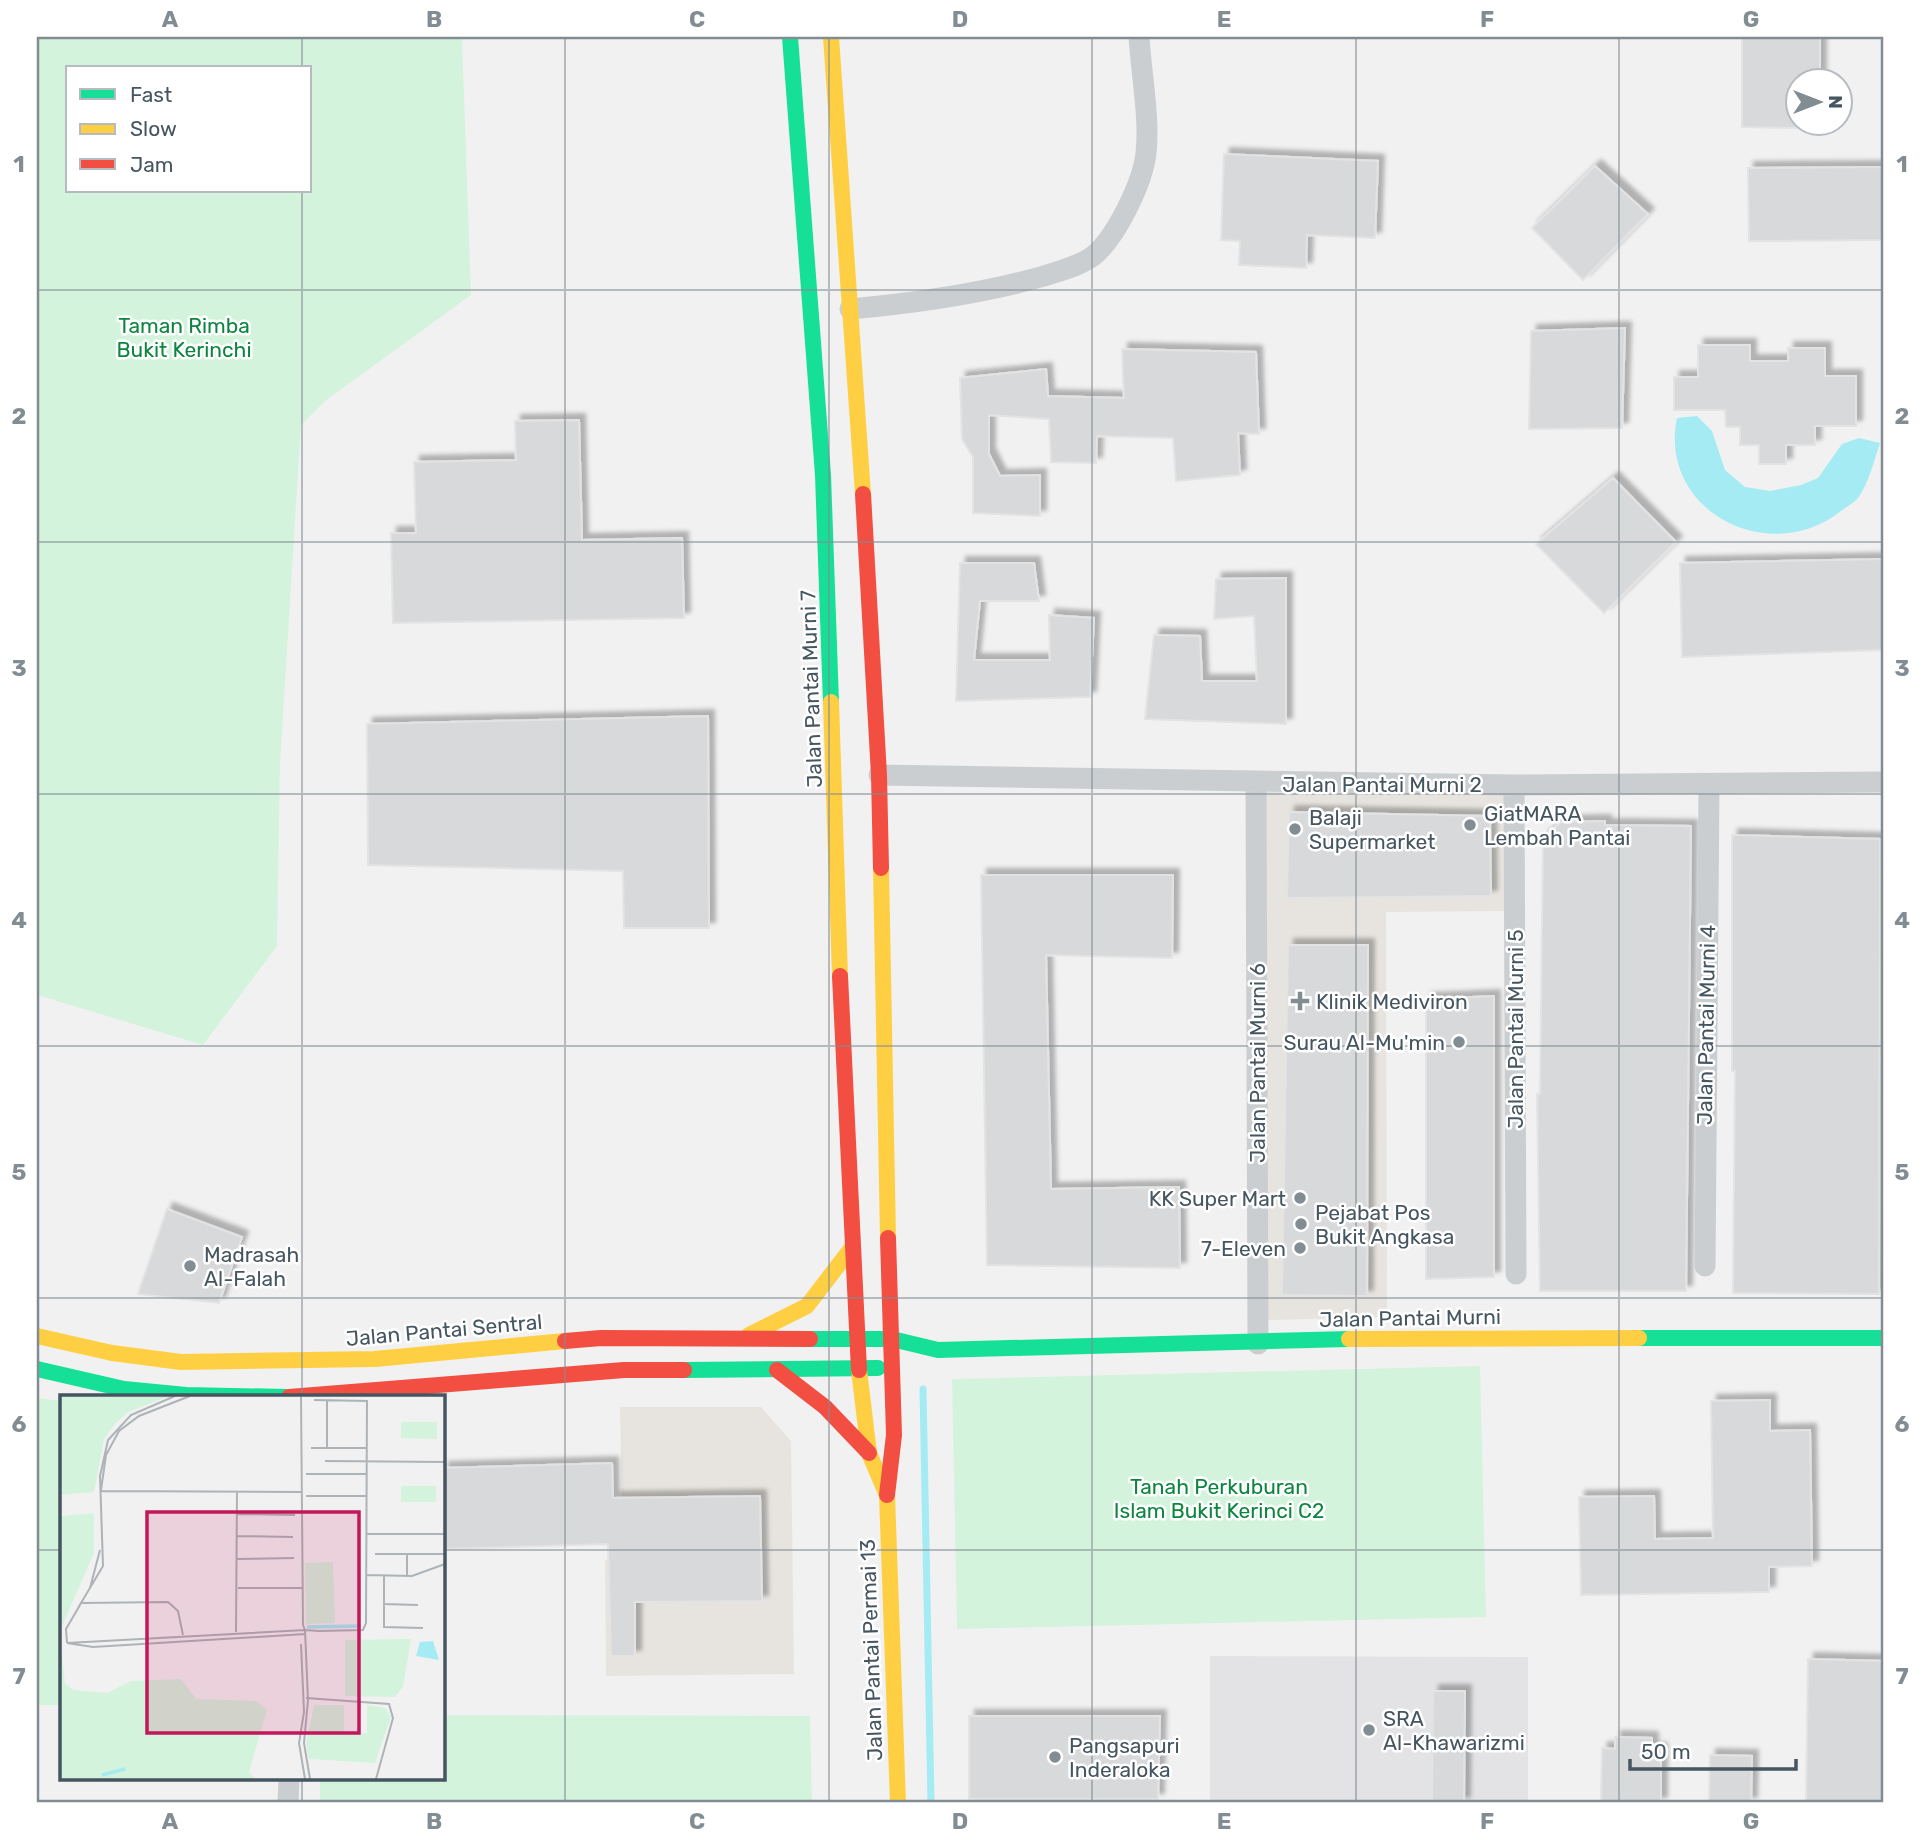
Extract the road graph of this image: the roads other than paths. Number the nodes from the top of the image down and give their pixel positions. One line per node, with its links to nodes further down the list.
1 (790, 37): 10 (main road, Jalan Pantai Murni 7)
2 (831, 37): 4 (main road)
3 (1139, 37): 4 (street)
4 (850, 309): 5 (main road)
5 (879, 775): 7 (street, Jalan Pantai Murni 2); 16 (main road)
6 (1884, 782): 8 (street, Jalan Pantai Murni 2)
7 (1256, 783): 9 (street, Jalan Pantai Murni 2); 18 (street, Jalan Pantai Murni 6)
8 (1709, 784): 9 (street, Jalan Pantai Murni 2); 11 (street, Jalan Pantai Murni 4)
9 (1514, 785): 12 (street, Jalan Pantai Murni 5)
10 (853, 1246): 14 (main road); 17 (main road, Jalan Pantai Murni 7)
11 (1705, 1266)
12 (1516, 1274)
13 (37, 1336): 20 (main road, Jalan Pantai Sentral)
14 (740, 1338): 17 (main road, Jalan Pantai Sentral); 20 (main road, Jalan Pantai Sentral)
15 (1884, 1338): 18 (main road, Jalan Pantai Murni)
16 (892, 1339): 17 (main road, Jalan Pantai Sentral); 19 (main road, Jalan Pantai Murni); 21 (main road, Jalan Pantai Permai 13)
17 (858, 1340): 23 (main road, Jalan Pantai Murni 7)
18 (1258, 1344): 19 (main road, Jalan Pantai Murni)
19 (937, 1350): 21 (main road, Jalan Pantai Murni)
20 (299, 1359): 27 (street); 28 (street)
21 (893, 1367): 23 (main road, Jalan Pantai Murni); 32 (main road, Jalan Pantai Permai 13)
22 (37, 1369): 26 (main road)
23 (859, 1369): 24 (main road); 31 (main road, Jalan Pantai Permai 13)
24 (777, 1370): 25 (main road); 31 (main road)
25 (390, 1389): 29 (main road); 30 (main road)
26 (181, 1395)
27 (289, 1395)
28 (307, 1395)
29 (328, 1395)
30 (374, 1395)
31 (869, 1452): 32 (main road, Jalan Pantai Permai 13)
32 (887, 1495): 35 (main road, Jalan Pantai Permai 13)
33 (289, 1780): 34 (street)
34 (288, 1803)
35 (898, 1803)

